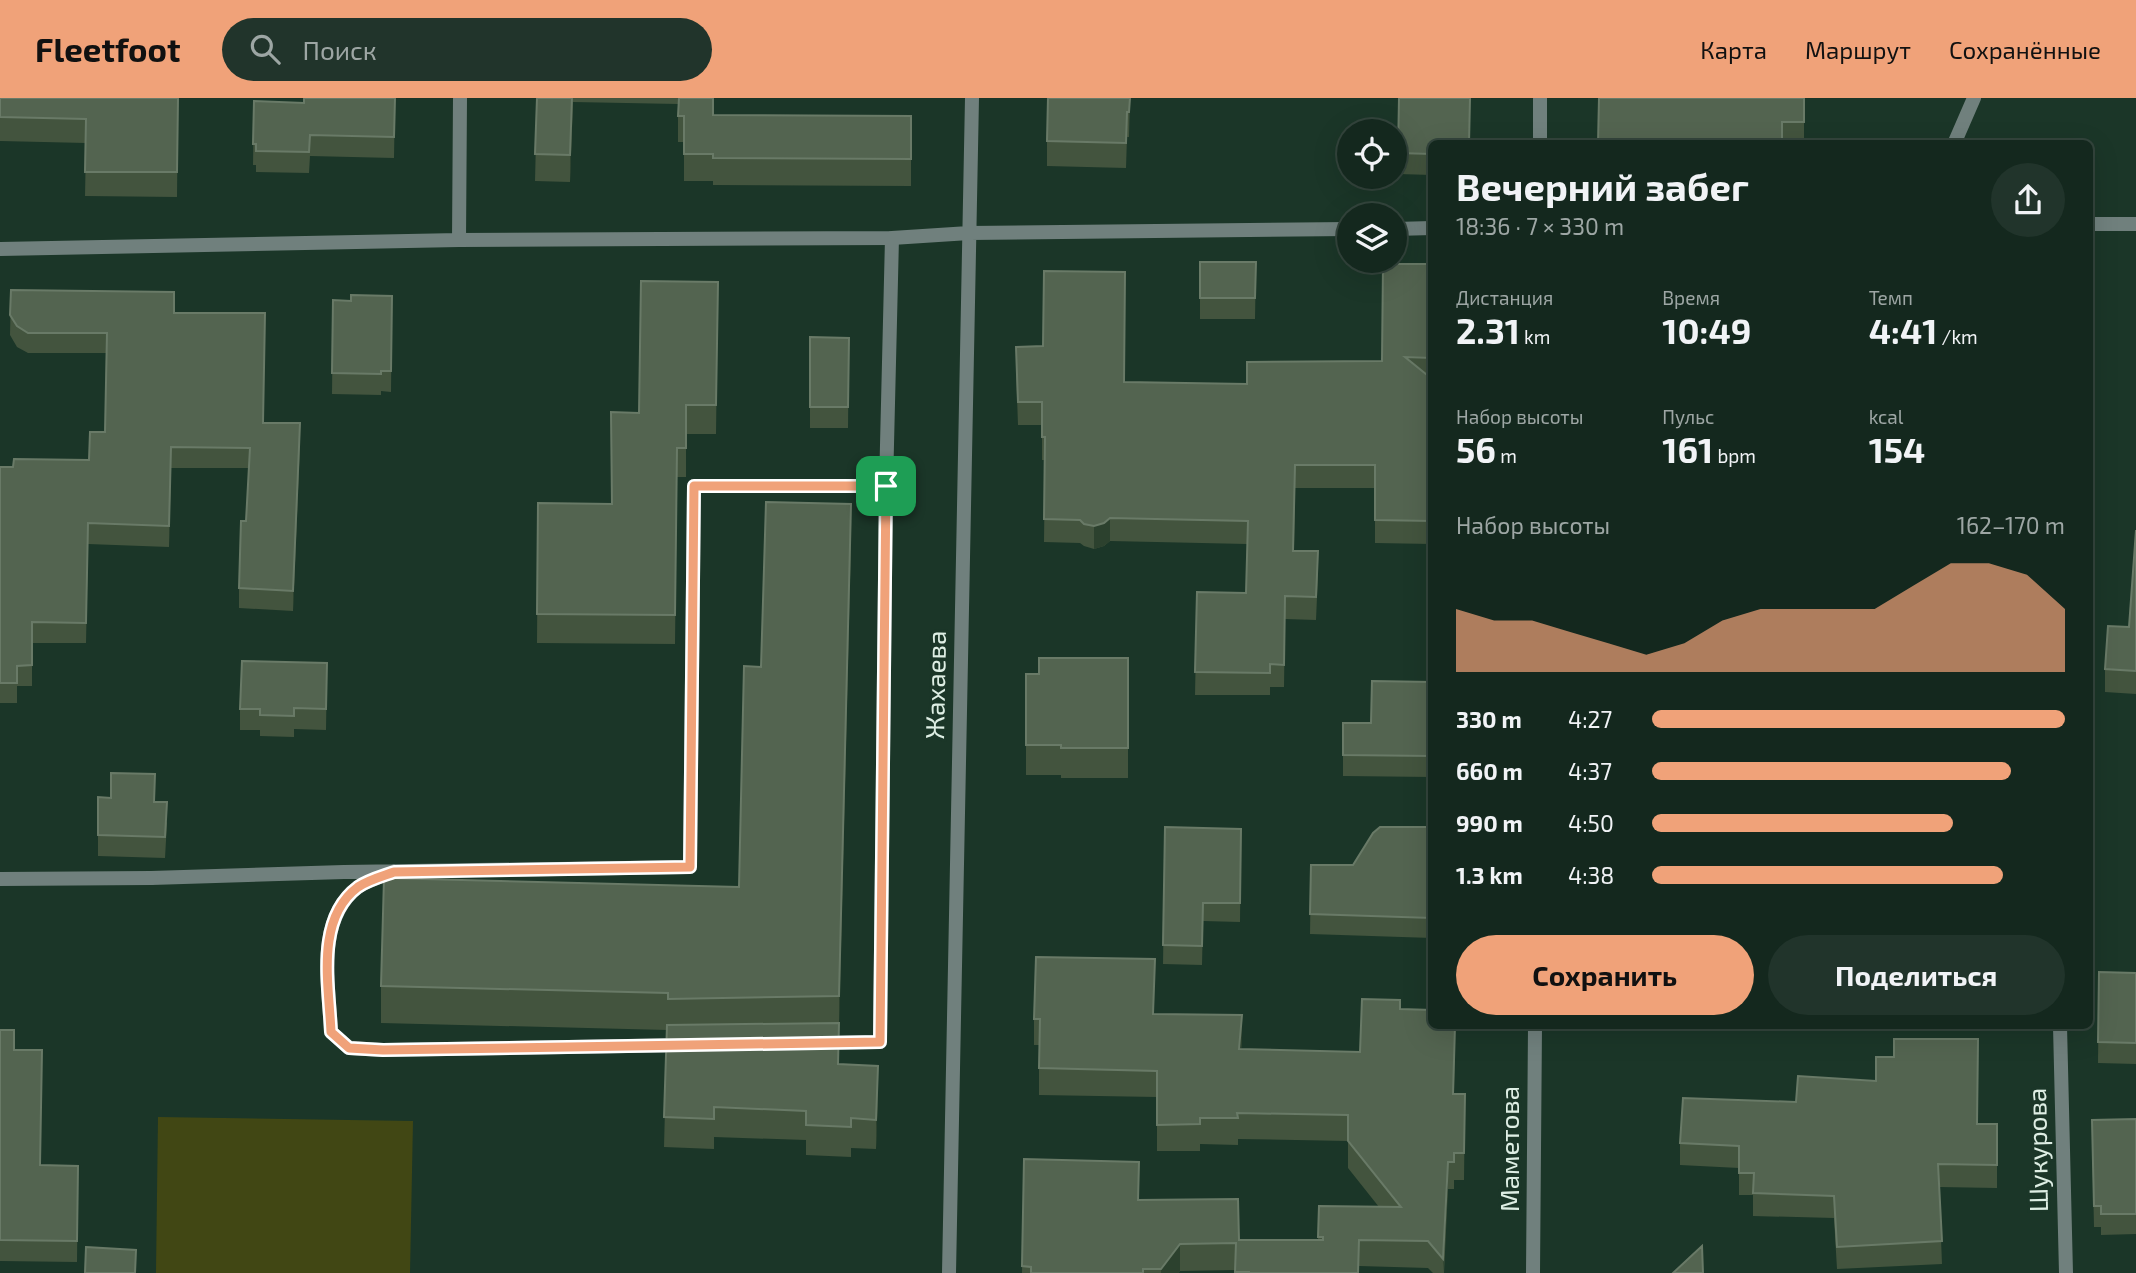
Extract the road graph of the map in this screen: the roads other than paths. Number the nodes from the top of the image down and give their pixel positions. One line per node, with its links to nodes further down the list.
1 (460, 98): 14 (street)
2 (972, 98): 12 (street, Жахаева)
3 (1540, 98): 5 (street)
4 (1974, 98): 6 (street)
5 (1540, 140)
6 (1956, 140)
7 (2093, 224): 8 (street)
8 (2136, 224)
9 (1428, 228): 11 (street)
10 (1337, 229): 12 (street)
11 (1407, 229)
12 (969, 233): 13 (street); 23 (street, Жахаева)
13 (892, 238): 14 (street); 16 (street)
14 (459, 240): 15 (street)
15 (0, 249)
16 (886, 486): 17 (street); 21 (street)
17 (394, 872): 18 (street); 22 (street)
18 (0, 879)
19 (1535, 1029): 24 (street, Маметова)
20 (2060, 1029): 25 (street, Шукурова)
21 (811, 1043)
22 (701, 1045)
23 (949, 1273)
24 (1534, 1273)
25 (2066, 1273)

